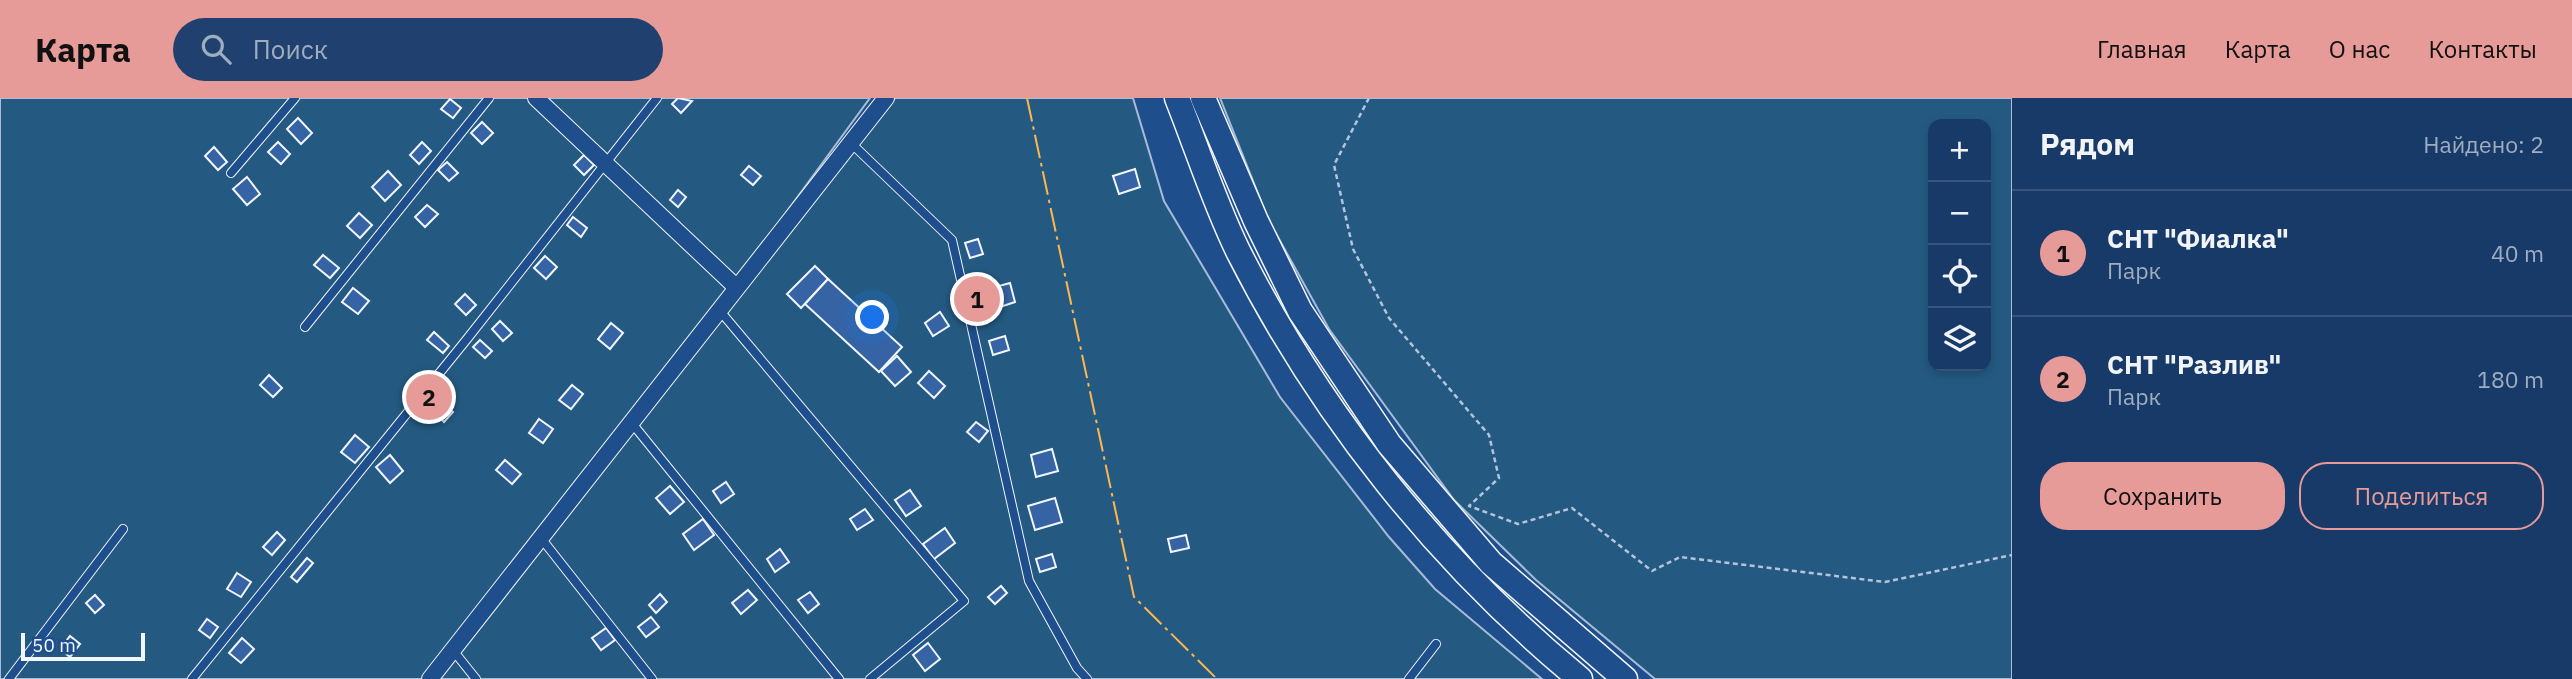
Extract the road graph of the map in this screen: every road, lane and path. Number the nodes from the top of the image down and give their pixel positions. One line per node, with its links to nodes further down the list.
1 (295, 98): 11 (lane)
2 (489, 98): 14 (lane)
3 (536, 98): 10 (street)
4 (657, 98): 10 (lane)
5 (886, 98): 9 (street)
6 (1177, 98): 30 (main road)
7 (1203, 98): 31 (main road)
8 (1369, 98): 18 (path)
9 (852, 144): 12 (street); 28 (lane)
10 (606, 165): 12 (street); 22 (lane)
11 (231, 173)
12 (736, 286): 13 (street)
13 (720, 312): 15 (street); 27 (lane)
14 (305, 327)
15 (631, 422): 17 (street); 26 (lane)
16 (123, 529): 21 (lane)
17 (541, 538): 20 (street); 25 (lane)
18 (2012, 555)
19 (1436, 644): 29 (lane)
20 (453, 649): 23 (street); 24 (lane)
21 (9, 679)
22 (192, 679)
23 (430, 679)
24 (476, 679)
25 (652, 679)
26 (839, 679)
27 (870, 679)
28 (1087, 679)
29 (1409, 679)
30 (1580, 679)
31 (1625, 679)

